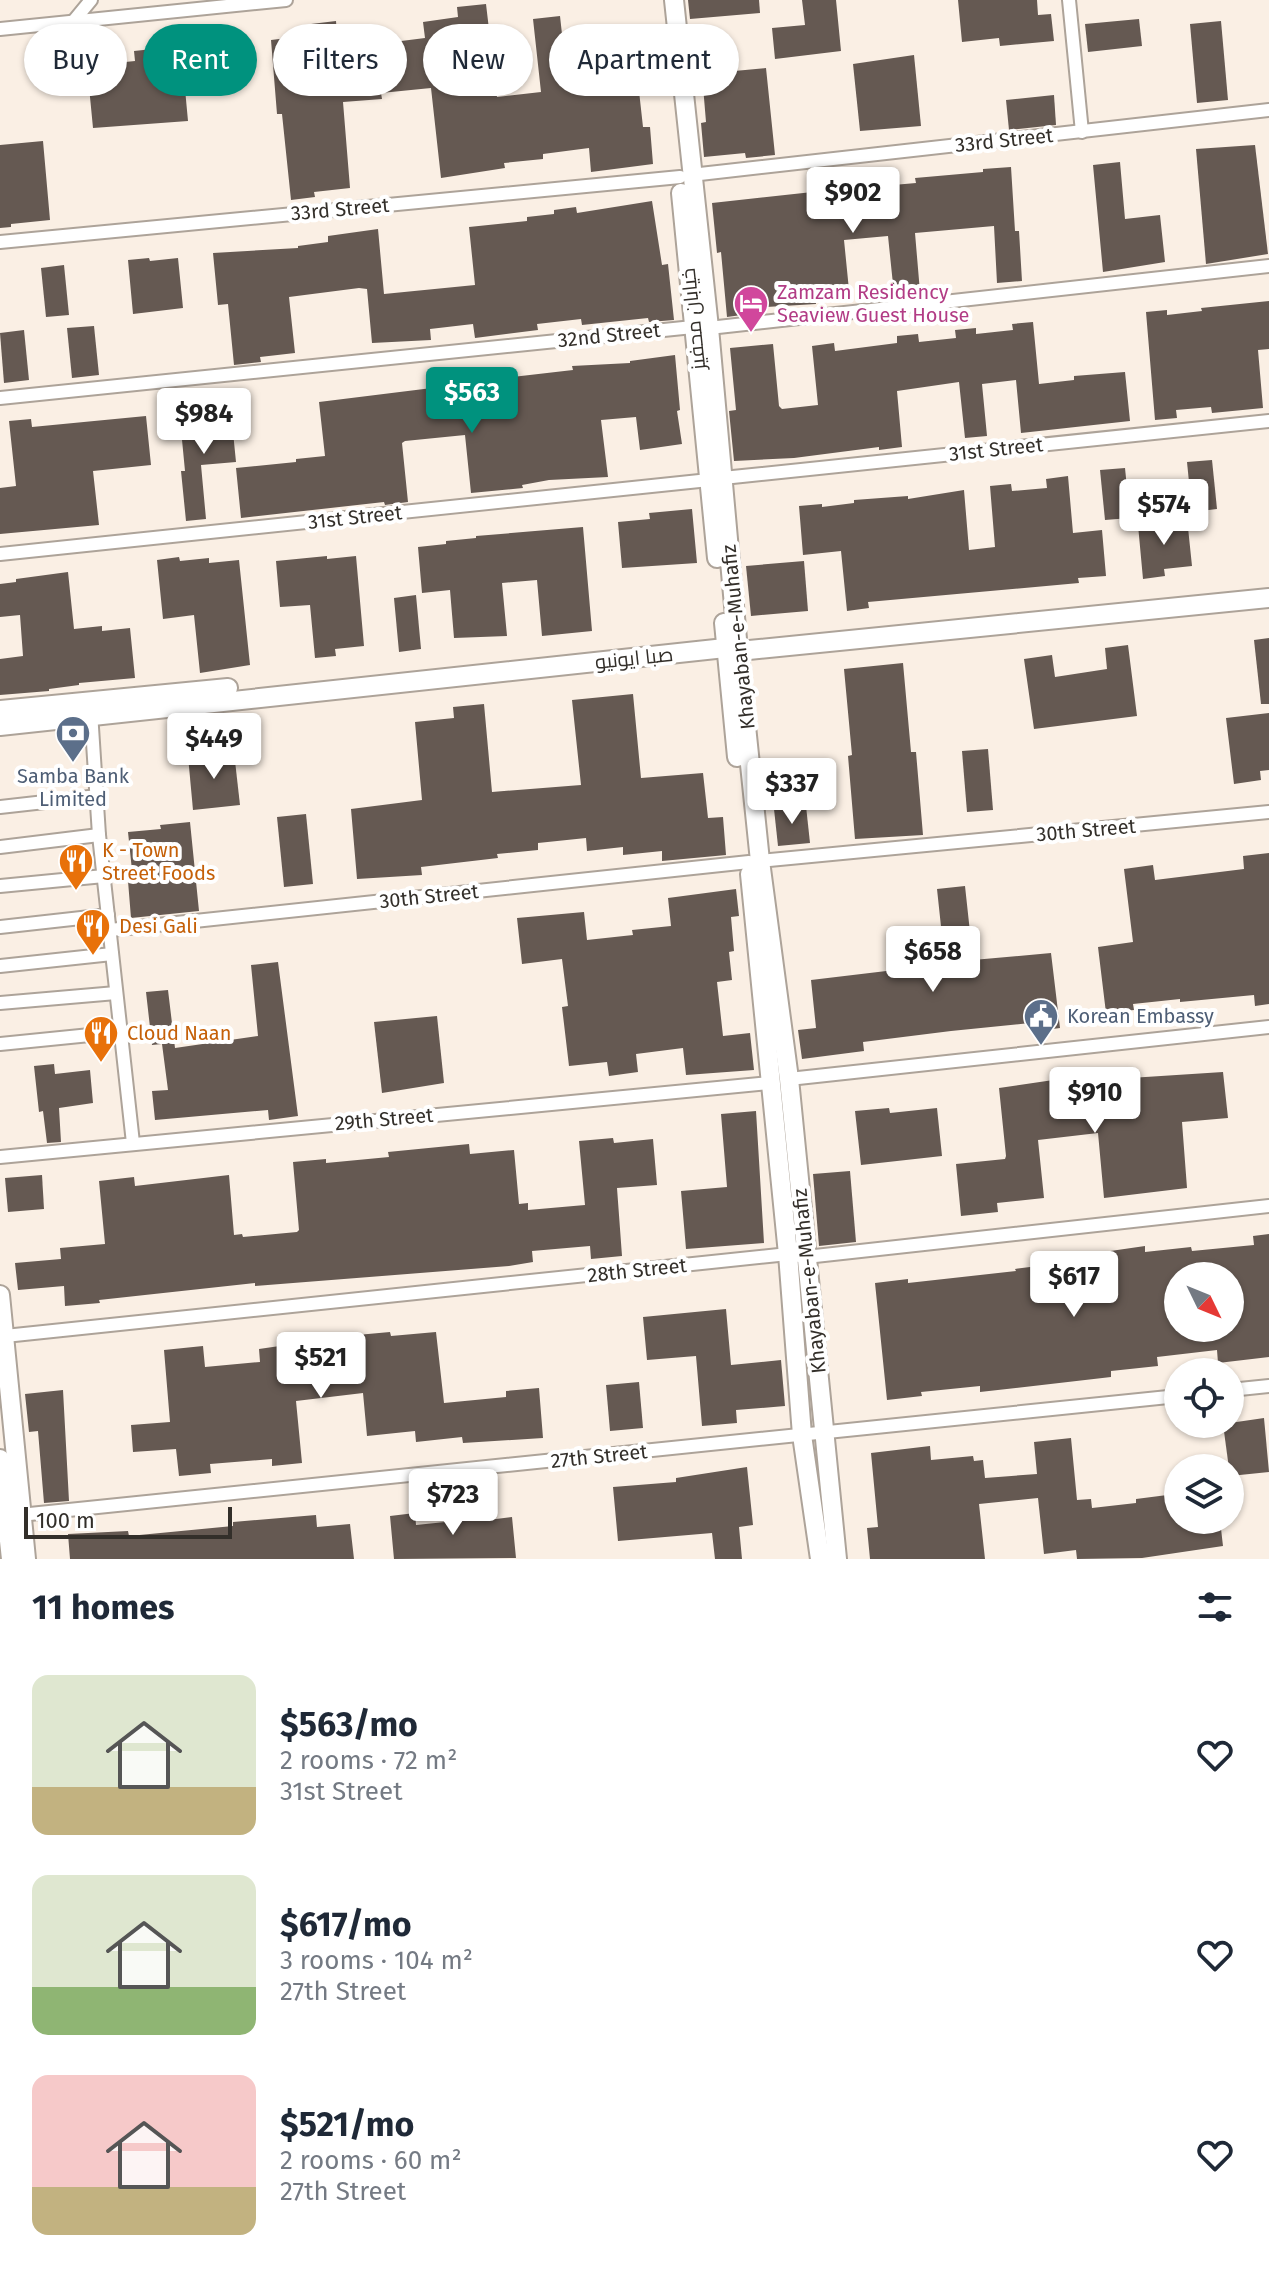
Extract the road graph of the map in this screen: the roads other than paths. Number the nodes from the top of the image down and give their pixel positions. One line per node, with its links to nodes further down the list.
1 (91, 0): 7 (street)
2 (286, 0): 6 (street)
3 (662, 0): 11 (street, خیابان محفیز)
4 (674, 0): 11 (street)
5 (1069, 0): 10 (street)
6 (210, 3): 7 (street)
7 (72, 23): 8 (street)
8 (0, 29)
9 (1269, 110): 10 (street, 33rd Street)
10 (1082, 132): 11 (street, 33rd Street)
11 (685, 176): 12 (street, 33rd Street); 14 (street, خیابان محفیز)
12 (0, 242)
13 (1269, 266): 14 (street, 32nd Street)
14 (701, 327): 15 (street, 32nd Street); 17 (street, خیابان محفیز)
15 (0, 398)
16 (1269, 421): 17 (street, 31st Street)
17 (716, 479): 18 (street, 31st Street); 21 (street, خیابان محفیز)
18 (0, 554)
19 (1269, 586): 21 (street, صبا ایونیو)
20 (1269, 598): 21 (street, صبا ایونیو)
21 (732, 644): 22 (street, صبا ایونیو); 30 (street, Khayaban-e-Muhafiz)
22 (90, 709): 23 (street, صبا ایونیو); 24 (street, صبا ایونیو); 25 (street)
23 (0, 710)
24 (0, 726)
25 (98, 796): 26 (street); 28 (street)
26 (0, 807)
27 (1269, 812): 30 (street, 30th Street)
28 (99, 835): 29 (street); 31 (street)
29 (0, 847)
30 (755, 862): 35 (street, 30th Street); 43 (street, Khayaban-e-Muhafiz); 44 (street, Khayaban-e-Muhafiz)
31 (104, 876): 32 (street); 33 (street)
32 (0, 886)
33 (108, 915): 34 (street); 35 (street)
34 (0, 927)
35 (110, 930): 36 (street)
36 (112, 954): 37 (street); 38 (street)
37 (0, 966)
38 (116, 993): 39 (street); 41 (street)
39 (0, 1003)
40 (1269, 1027): 43 (street)
41 (120, 1032): 42 (street); 45 (street)
42 (0, 1044)
43 (789, 1079): 48 (street, Khayaban-e-Muhafiz)
44 (769, 1083): 45 (street, 29th Street); 48 (street, Khayaban-e-Muhafiz)
45 (133, 1143): 46 (street, 29th Street)
46 (0, 1157)
47 (1269, 1206): 48 (street, 28th Street)
48 (797, 1256): 50 (street, 28th Street); 54 (street, Khayaban-e-Muhafiz); 55 (street, Khayaban-e-Muhafiz)
49 (0, 1295): 50 (street)
50 (5, 1336): 57 (street)
51 (1269, 1386): 52 (street)
52 (1244, 1389)
53 (1164, 1397): 54 (street, 27th Street)
54 (824, 1433): 55 (street, 27th Street); 61 (street, Khayaban-e-Muhafiz)
55 (802, 1435): 57 (street, 27th Street); 60 (street, Khayaban-e-Muhafiz)
56 (0, 1459): 57 (street)
57 (9, 1516): 58 (street); 59 (street)
58 (11, 1559)
59 (26, 1559)
60 (820, 1559)
61 (837, 1559)

